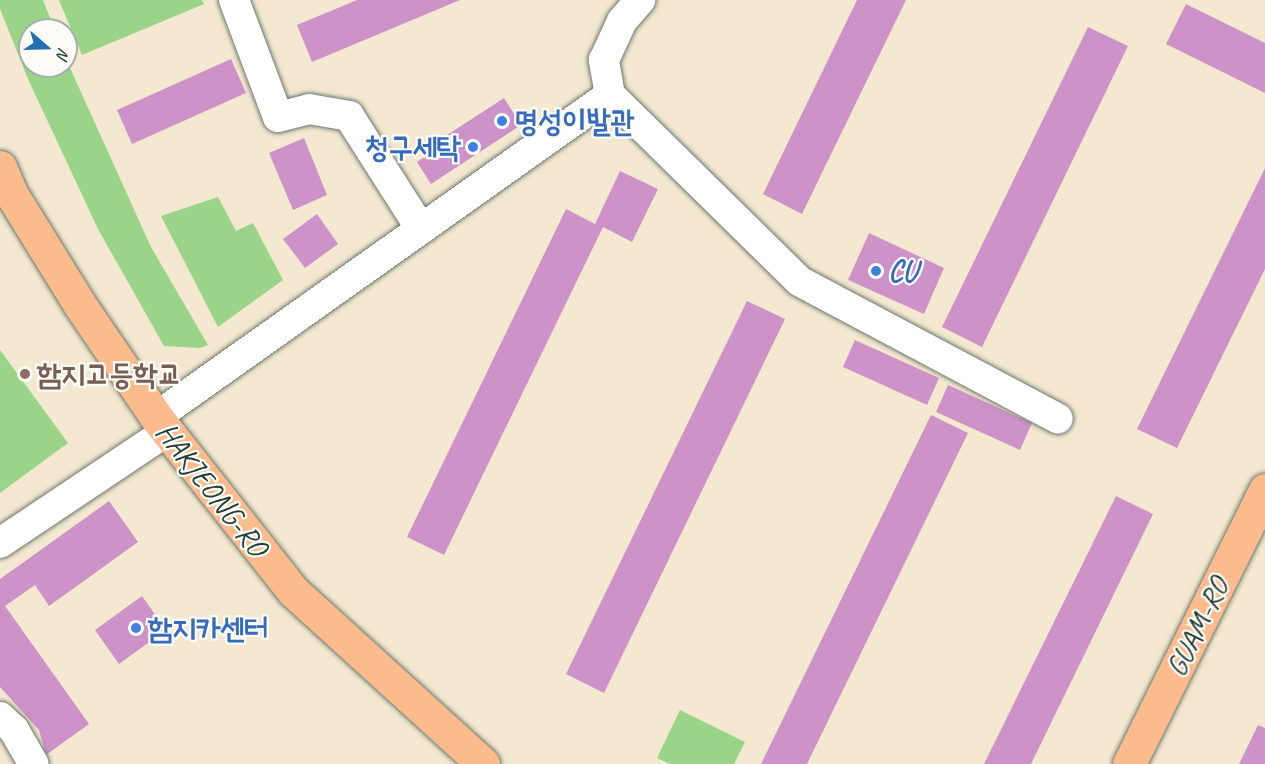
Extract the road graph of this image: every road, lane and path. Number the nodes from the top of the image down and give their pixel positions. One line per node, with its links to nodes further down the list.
1 (234, 0): 5 (street)
2 (640, 0): 3 (street)
3 (610, 94): 5 (street); 6 (street)
4 (0, 167): 7 (main road, HAKJEONG-RO)
5 (421, 229): 7 (street)
6 (1058, 419)
7 (161, 424): 9 (street); 12 (main road, HAKJEONG-RO)
8 (1265, 490): 13 (main road, GUAM-RO)
9 (0, 543)
10 (0, 717): 11 (street)
11 (34, 764)
12 (483, 764)
13 (1129, 764)

